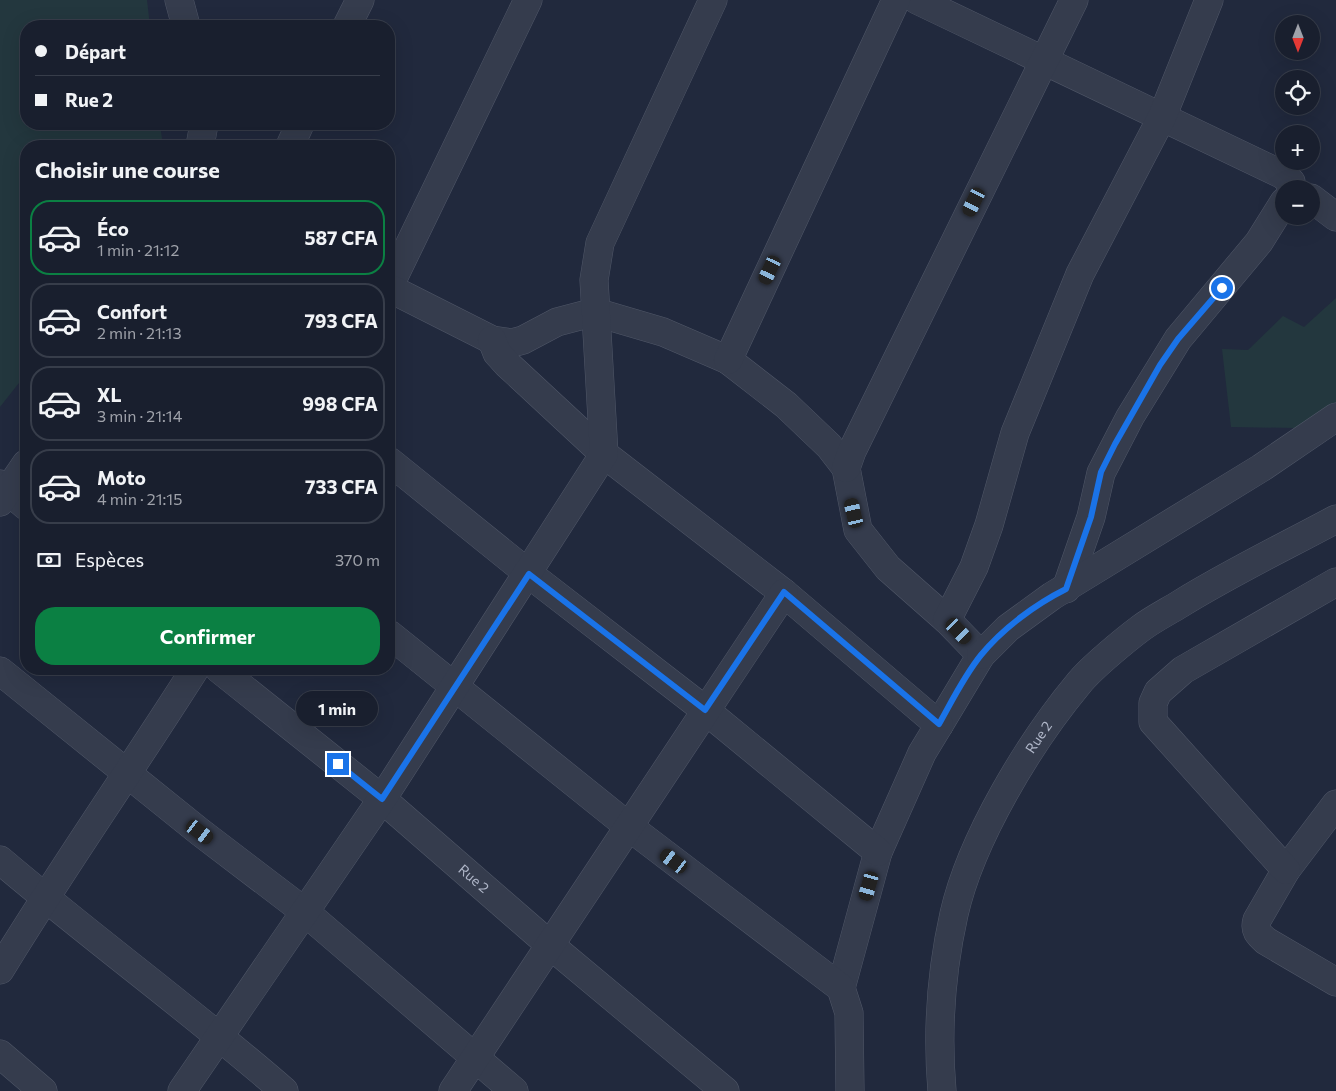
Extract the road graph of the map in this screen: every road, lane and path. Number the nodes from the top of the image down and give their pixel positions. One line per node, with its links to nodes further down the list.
1 (179, 0): 9 (street)
2 (360, 0): 10 (street)
3 (528, 0): 17 (street)
4 (713, 0): 19 (street)
5 (896, 0): 21 (street)
6 (917, 0): 11 (street)
7 (1074, 0): 11 (street)
8 (1210, 0): 12 (street)
9 (184, 20)
10 (350, 20)
11 (1043, 60): 12 (street); 25 (street)
12 (1162, 117): 13 (street); 33 (street)
13 (1287, 180)
14 (1320, 207): 15 (street)
15 (1336, 217)
16 (1275, 220): 31 (street)
17 (395, 275)
18 (395, 290): 20 (street)
19 (595, 312): 20 (street); 21 (street); 23 (street)
20 (492, 340): 23 (street)
21 (728, 360): 25 (street)
22 (1336, 417): 31 (street)
23 (604, 454): 29 (street); 32 (street)
24 (395, 466): 29 (street)
25 (846, 468): 33 (street)
26 (20, 475): 27 (street)
27 (8, 496)
28 (1336, 519): 65 (street, Rue 2)
29 (529, 574): 39 (street); 40 (street)
30 (1336, 582): 48 (street)
31 (1066, 589): 35 (street)
32 (784, 592): 40 (street); 41 (street)
33 (947, 620): 35 (street)
34 (395, 639): 39 (street)
35 (981, 655): 41 (street)
36 (0, 670): 42 (street)
37 (191, 675): 42 (street)
38 (227, 675): 43 (street, Rue 2)
39 (455, 686): 43 (street); 45 (street)
40 (705, 710): 45 (street); 46 (street)
41 (939, 724): 46 (street)
42 (129, 774): 49 (street); 50 (street)
43 (382, 799): 50 (street); 51 (street, Rue 2)
44 (1336, 804): 48 (street)
45 (628, 826): 51 (street); 54 (street)
46 (878, 852): 54 (street)
47 (0, 860): 49 (street)
48 (1286, 870): 53 (street)
49 (44, 898): 52 (street); 55 (street)
50 (305, 912): 55 (street); 57 (street)
51 (550, 945): 57 (street); 63 (street, Rue 2)
52 (0, 970)
53 (1336, 982)
54 (841, 988): 64 (street)
55 (221, 1036): 59 (street); 60 (street)
56 (0, 1054): 58 (street)
57 (476, 1058): 61 (street); 62 (street)
58 (43, 1091)
59 (182, 1091)
60 (284, 1091)
61 (453, 1091)
62 (514, 1091)
63 (725, 1091)
64 (850, 1091)
65 (942, 1091)

